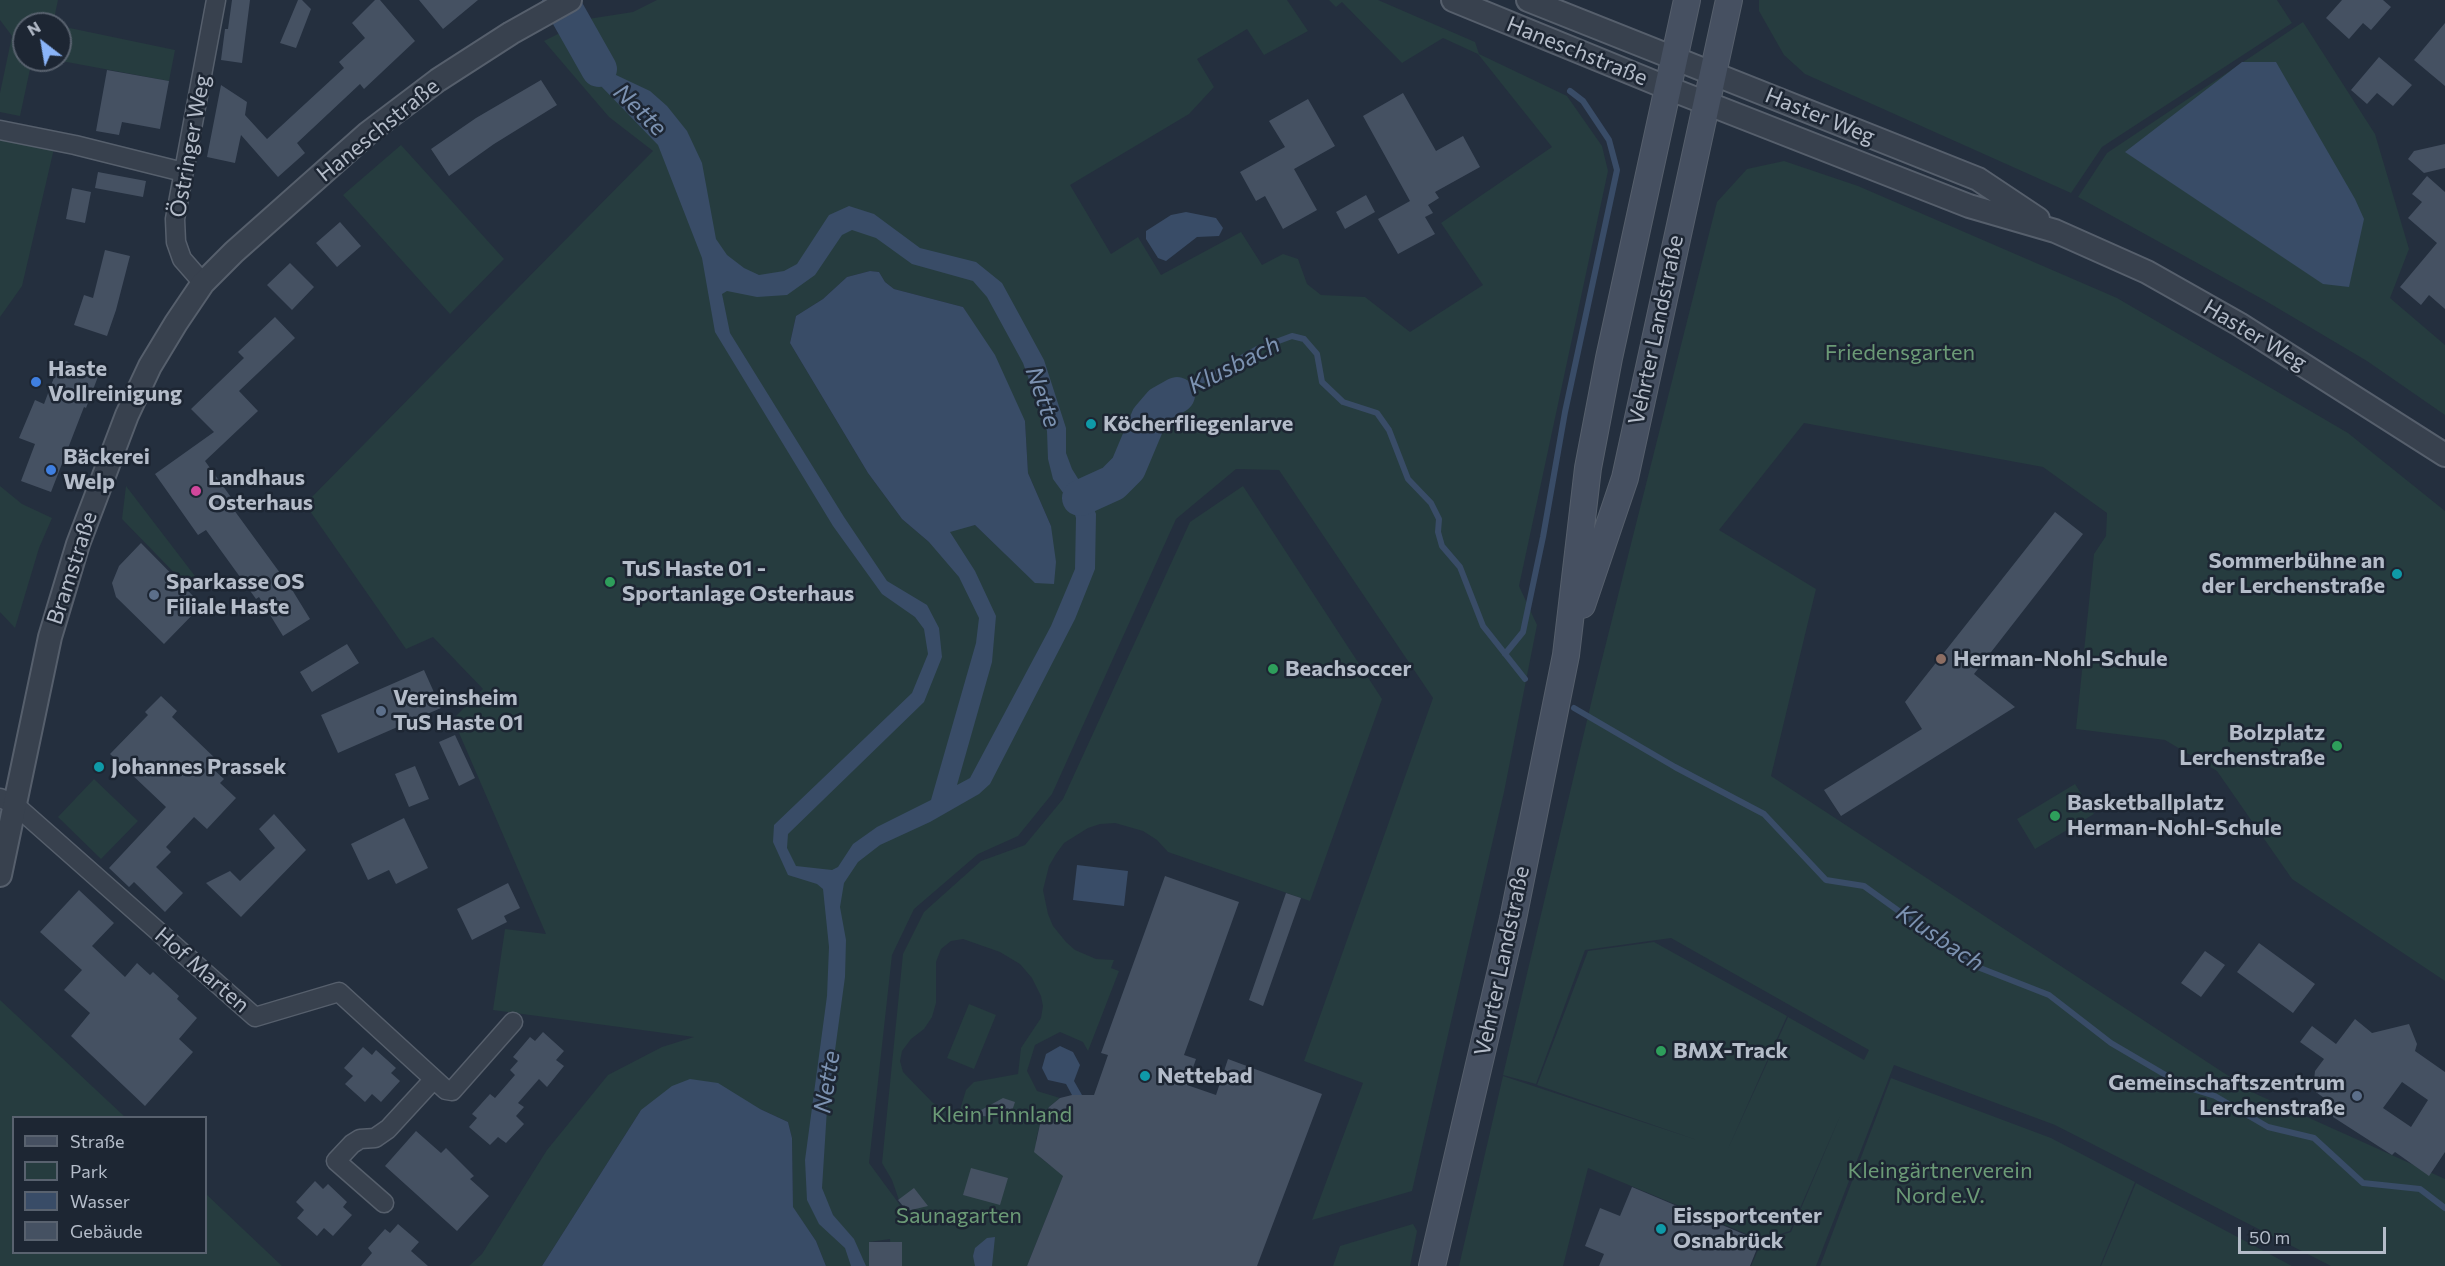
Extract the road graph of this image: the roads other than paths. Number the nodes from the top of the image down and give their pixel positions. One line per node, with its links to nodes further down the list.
1 (216, 0): 12 (street, Östringer Weg)
2 (570, 0): 14 (street, Haneschstraße)
3 (1453, 0): 9 (street, Haneschstraße)
4 (1528, 0): 7 (street, Haneschstraße)
5 (1687, 0): 7 (main road, Vehrter Landstraße)
6 (1729, 0): 8 (main road, Vehrter Landstraße)
7 (1675, 57): 8 (street, Haster Weg); 9 (main road, Vehrter Landstraße)
8 (1713, 73): 10 (main road, Vehrter Landstraße); 13 (street, Haster Weg)
9 (1668, 88): 10 (street, Haster Weg); 16 (main road, Vehrter Landstraße)
10 (1706, 103): 13 (street, Haster Weg); 16 (main road, Vehrter Landstraße)
11 (0, 130): 12 (street)
12 (183, 172): 14 (street, Östringer Weg)
13 (2055, 231): 15 (street, Haster Weg)
14 (203, 283): 17 (street, Bramstraße)
15 (2445, 455)
16 (1566, 655): 22 (main road, Vehrter Landstraße)
17 (7, 801): 18 (street, Bramstraße); 20 (street, Hof Marten)
18 (0, 875)
19 (513, 1022): 20 (street, Hof Marten)
20 (434, 1079): 21 (street)
21 (384, 1203)
22 (1432, 1266)

